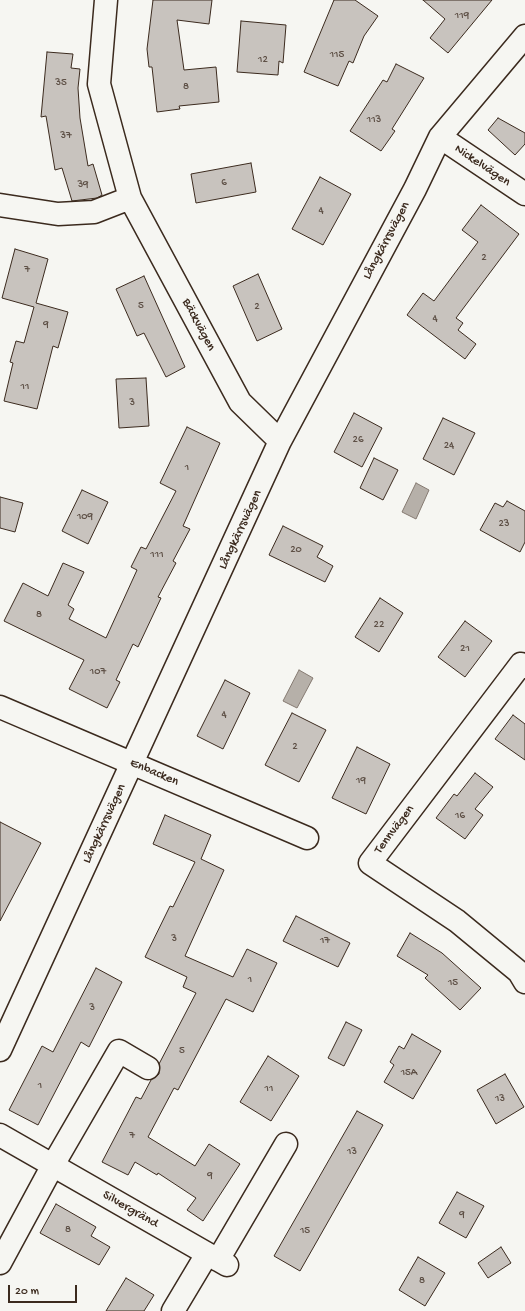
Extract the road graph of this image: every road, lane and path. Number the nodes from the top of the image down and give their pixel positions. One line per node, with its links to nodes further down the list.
1 (106, 0): 5 (street, Bäckvägen)
2 (525, 36): 3 (street, Långkärrsvägen)
3 (440, 137): 4 (street, Nickelvägen); 7 (street, Långkärrsvägen)
4 (525, 193)
5 (130, 198): 6 (street); 7 (street, Bäckvägen)
6 (0, 206)
7 (280, 441): 10 (street, Långkärrsvägen)
8 (525, 667): 12 (street, Tennvägen)
9 (0, 707): 10 (street, Enbacken)
10 (132, 764): 11 (street, Enbacken); 13 (street, Långkärrsvägen)
11 (307, 838)
12 (523, 973)
13 (0, 1050)
14 (148, 1068): 17 (street)
15 (0, 1135): 17 (street, Silvergränd)
16 (286, 1144): 18 (street)
17 (53, 1165): 18 (street, Silvergränd); 19 (street)
18 (217, 1259): 20 (street)
19 (0, 1263)
20 (173, 1311)

